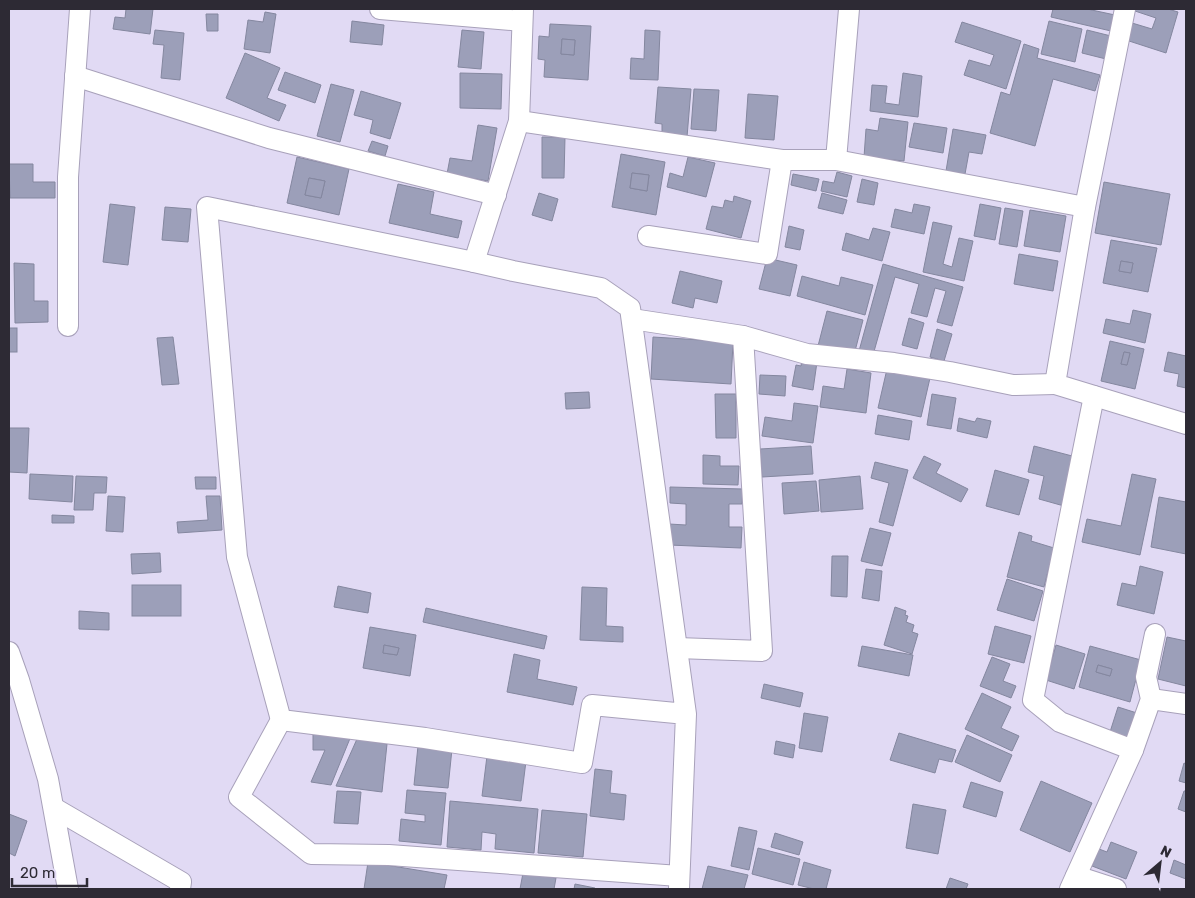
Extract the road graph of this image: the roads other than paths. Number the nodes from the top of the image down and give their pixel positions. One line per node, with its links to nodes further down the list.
1 (80, 9): 6 (street)
2 (380, 9): 5 (street)
3 (849, 9): 9 (street)
4 (1125, 9): 11 (street)
5 (522, 15): 7 (street)
6 (76, 76): 10 (street); 15 (street)
7 (519, 121): 8 (street); 10 (street)
8 (782, 160): 9 (street); 12 (street)
9 (836, 160): 11 (street)
10 (496, 195): 13 (street)
11 (1086, 207): 17 (street)
12 (648, 236)
13 (474, 262): 14 (street); 26 (street)
14 (632, 319): 16 (street); 21 (street)
15 (68, 326)
16 (743, 336): 17 (street); 21 (street)
17 (1055, 384): 18 (street)
18 (1094, 396): 19 (street); 27 (street)
19 (1186, 424)
20 (1155, 634): 23 (street)
21 (677, 648): 25 (street)
22 (9, 652): 28 (street)
23 (1151, 699): 24 (street); 27 (street)
24 (1186, 704)
25 (686, 714): 26 (street); 30 (street)
26 (281, 720): 30 (street)
27 (1133, 750): 29 (street)
28 (54, 808): 31 (street); 32 (street)
29 (1073, 882): 33 (street)
30 (679, 883)
31 (186, 887)
32 (68, 889)
33 (1116, 889)

